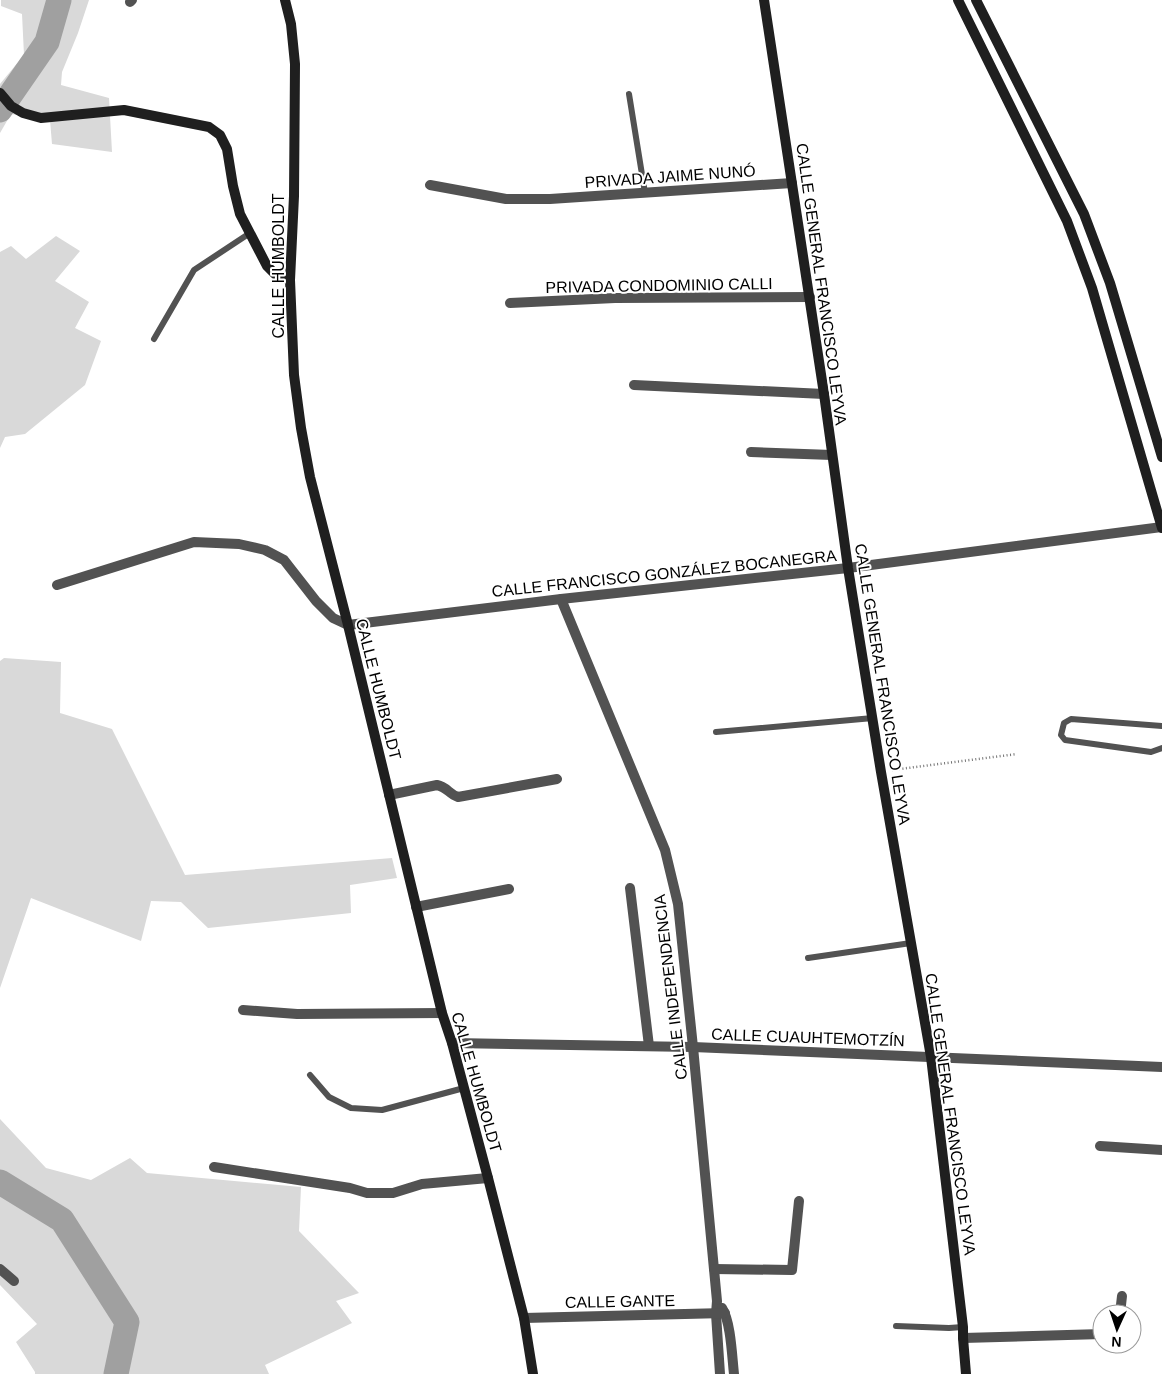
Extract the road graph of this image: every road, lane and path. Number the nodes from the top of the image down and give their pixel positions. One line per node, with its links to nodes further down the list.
1 (285, 0): 13 (street, CALLE HUMBOLDT)
2 (764, 0): 7 (street, CALLE GENERAL FRANCISCO LEYVA)
3 (958, 0): 11 (street)
4 (976, 0): 10 (street)
5 (0, 93): 12 (street)
6 (629, 94): 9 (lane)
7 (792, 183): 9 (street, PRIVADA JAIME NUNÓ); 14 (street, CALLE GENERAL FRANCISCO LEYVA)
8 (430, 185): 9 (street, PRIVADA JAIME NUNÓ)
9 (645, 193)
10 (1084, 214): 11 (street); 21 (street)
11 (1067, 222): 22 (street)
12 (250, 233): 13 (street); 16 (lane)
13 (290, 280): 26 (street, CALLE HUMBOLDT)
14 (810, 298): 15 (street, PRIVADA CONDOMINIO CALLI); 18 (street, CALLE GENERAL FRANCISCO LEYVA)
15 (510, 303)
16 (154, 338)
17 (634, 385): 18 (street)
18 (824, 394): 20 (street, CALLE GENERAL FRANCISCO LEYVA)
19 (751, 452): 20 (street)
20 (832, 455): 23 (street, CALLE GENERAL FRANCISCO LEYVA)
21 (1162, 457)
22 (1162, 528): 23 (street, CALLE FRANCISCO GONZÁLEZ BOCANEGRA)
23 (848, 568): 25 (street, CALLE FRANCISCO GONZÁLEZ BOCANEGRA); 27 (street, CALLE GENERAL FRANCISCO LEYVA)
24 (57, 585): 26 (street)
25 (561, 599): 26 (street, CALLE FRANCISCO GONZÁLEZ BOCANEGRA); 44 (street, CALLE INDEPENDENCIA)
26 (348, 625): 34 (street, CALLE HUMBOLDT)
27 (873, 718): 29 (lane); 32 (street, CALLE GENERAL FRANCISCO LEYVA)
28 (1162, 726): 30 (lane)
29 (716, 732)
30 (1162, 748)
31 (1017, 754): 32 (path)
32 (882, 772): 38 (street, CALLE GENERAL FRANCISCO LEYVA)
33 (557, 779): 34 (street)
34 (389, 795): 37 (street, CALLE HUMBOLDT)
35 (630, 888): 43 (street)
36 (509, 889): 37 (street)
37 (416, 907): 41 (street, CALLE HUMBOLDT)
38 (911, 943): 39 (lane); 45 (street, CALLE GENERAL FRANCISCO LEYVA)
39 (808, 958)
40 (243, 1010): 41 (street)
41 (442, 1013): 42 (street, CALLE HUMBOLDT)
42 (452, 1043): 43 (street, CALLE CUAUHTEMOTZÍN); 48 (street, CALLE HUMBOLDT)
43 (649, 1046): 44 (street, CALLE CUAUHTEMOTZÍN)
44 (693, 1047): 45 (street, CALLE CUAUHTEMOTZÍN); 55 (street, CALLE INDEPENDENCIA)
45 (931, 1057): 46 (street, CALLE CUAUHTEMOTZÍN); 62 (street, CALLE GENERAL FRANCISCO LEYVA)
46 (1162, 1067)
47 (310, 1075): 48 (lane)
48 (464, 1088): 52 (street, CALLE HUMBOLDT)
49 (1100, 1146): 50 (street)
50 (1162, 1150)
51 (214, 1167): 52 (street)
52 (488, 1178): 60 (street, CALLE HUMBOLDT)
53 (799, 1201): 55 (street)
54 (0, 1269): 56 (street)
55 (714, 1270): 59 (street, CALLE INDEPENDENCIA)
56 (14, 1282)
57 (1122, 1296): 58 (street)
58 (1121, 1304)
59 (721, 1314): 60 (street, CALLE GANTE); 66 (street, CALLE INDEPENDENCIA); 67 (street, CALLE INDEPENDENCIA)
60 (524, 1318): 65 (street, CALLE HUMBOLDT)
61 (896, 1326): 62 (lane)
62 (963, 1327): 64 (street, CALLE GENERAL FRANCISCO LEYVA)
63 (1092, 1334): 64 (street)
64 (963, 1338): 68 (street, CALLE GENERAL FRANCISCO LEYVA)
65 (534, 1374)
66 (720, 1374)
67 (734, 1374)
68 (966, 1374)

